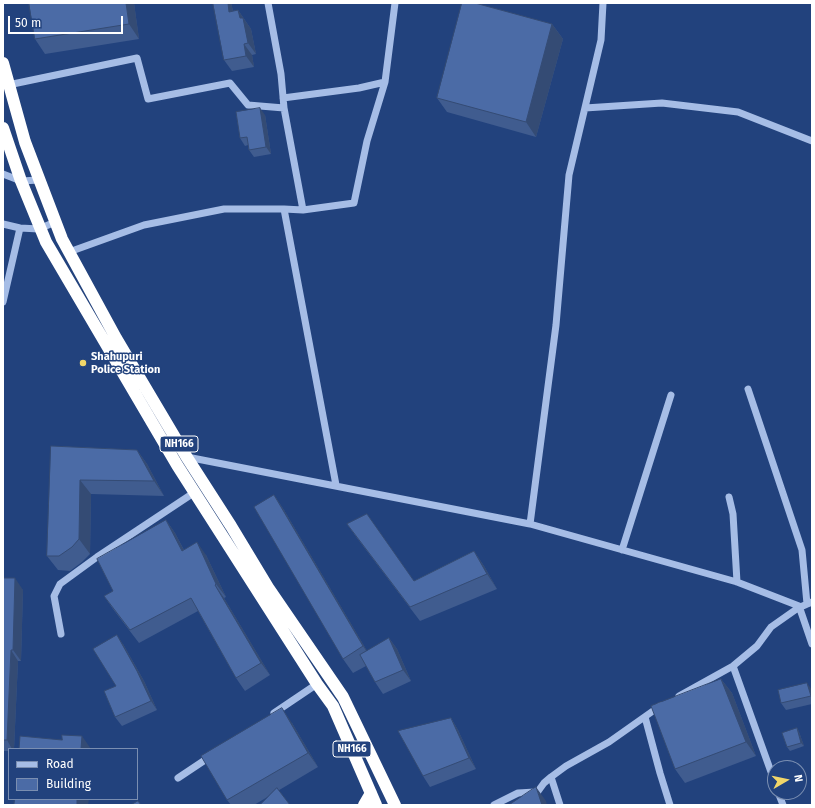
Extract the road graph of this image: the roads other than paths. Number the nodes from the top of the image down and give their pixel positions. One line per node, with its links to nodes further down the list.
1 (268, 3): 7 (street)
2 (395, 3): 5 (street)
3 (604, 3): 9 (street)
4 (3, 63): 6 (highway, NH166)
5 (385, 82): 7 (street); 16 (street)
6 (8, 85): 8 (street); 13 (highway, NH166)
7 (283, 98): 8 (street)
8 (284, 108): 16 (street)
9 (585, 108): 11 (street); 29 (street)
10 (3, 128): 14 (highway, NH166)
11 (812, 141)
12 (3, 174): 14 (street)
13 (39, 180): 14 (street); 17 (highway, NH166)
14 (21, 181): 20 (highway, NH166)
15 (284, 209): 16 (street); 21 (street); 26 (street)
16 (302, 210)
17 (55, 222): 20 (street); 21 (highway, NH166)
18 (3, 224): 19 (street)
19 (20, 228): 20 (street); 22 (street)
20 (39, 228): 27 (highway, NH166)
21 (69, 252): 25 (highway, NH166)
22 (3, 302)
23 (748, 389): 32 (street)
24 (671, 395): 30 (street)
25 (186, 456): 26 (street); 48 (highway, NH166)
26 (336, 485): 29 (street)
27 (195, 492): 34 (street); 37 (highway, NH166)
28 (729, 497): 31 (street)
29 (530, 524): 30 (street)
30 (622, 550): 31 (street)
31 (737, 582): 33 (street)
32 (810, 603): 33 (street)
33 (800, 607): 35 (street); 36 (street)
34 (61, 634)
35 (812, 644)
36 (733, 666): 38 (street); 41 (street)
37 (317, 684): 39 (street); 45 (highway, NH166)
38 (645, 717): 42 (street); 52 (street)
39 (267, 718)
40 (216, 753): 43 (street)
41 (767, 761)
42 (551, 777): 44 (street); 51 (street)
43 (178, 778)
44 (538, 792): 49 (street); 50 (street)
45 (371, 793): 46 (highway); 47 (highway, NH166)
46 (364, 805)
47 (376, 805)
48 (395, 805)
49 (494, 805)
50 (528, 805)
51 (560, 805)
52 (670, 805)

